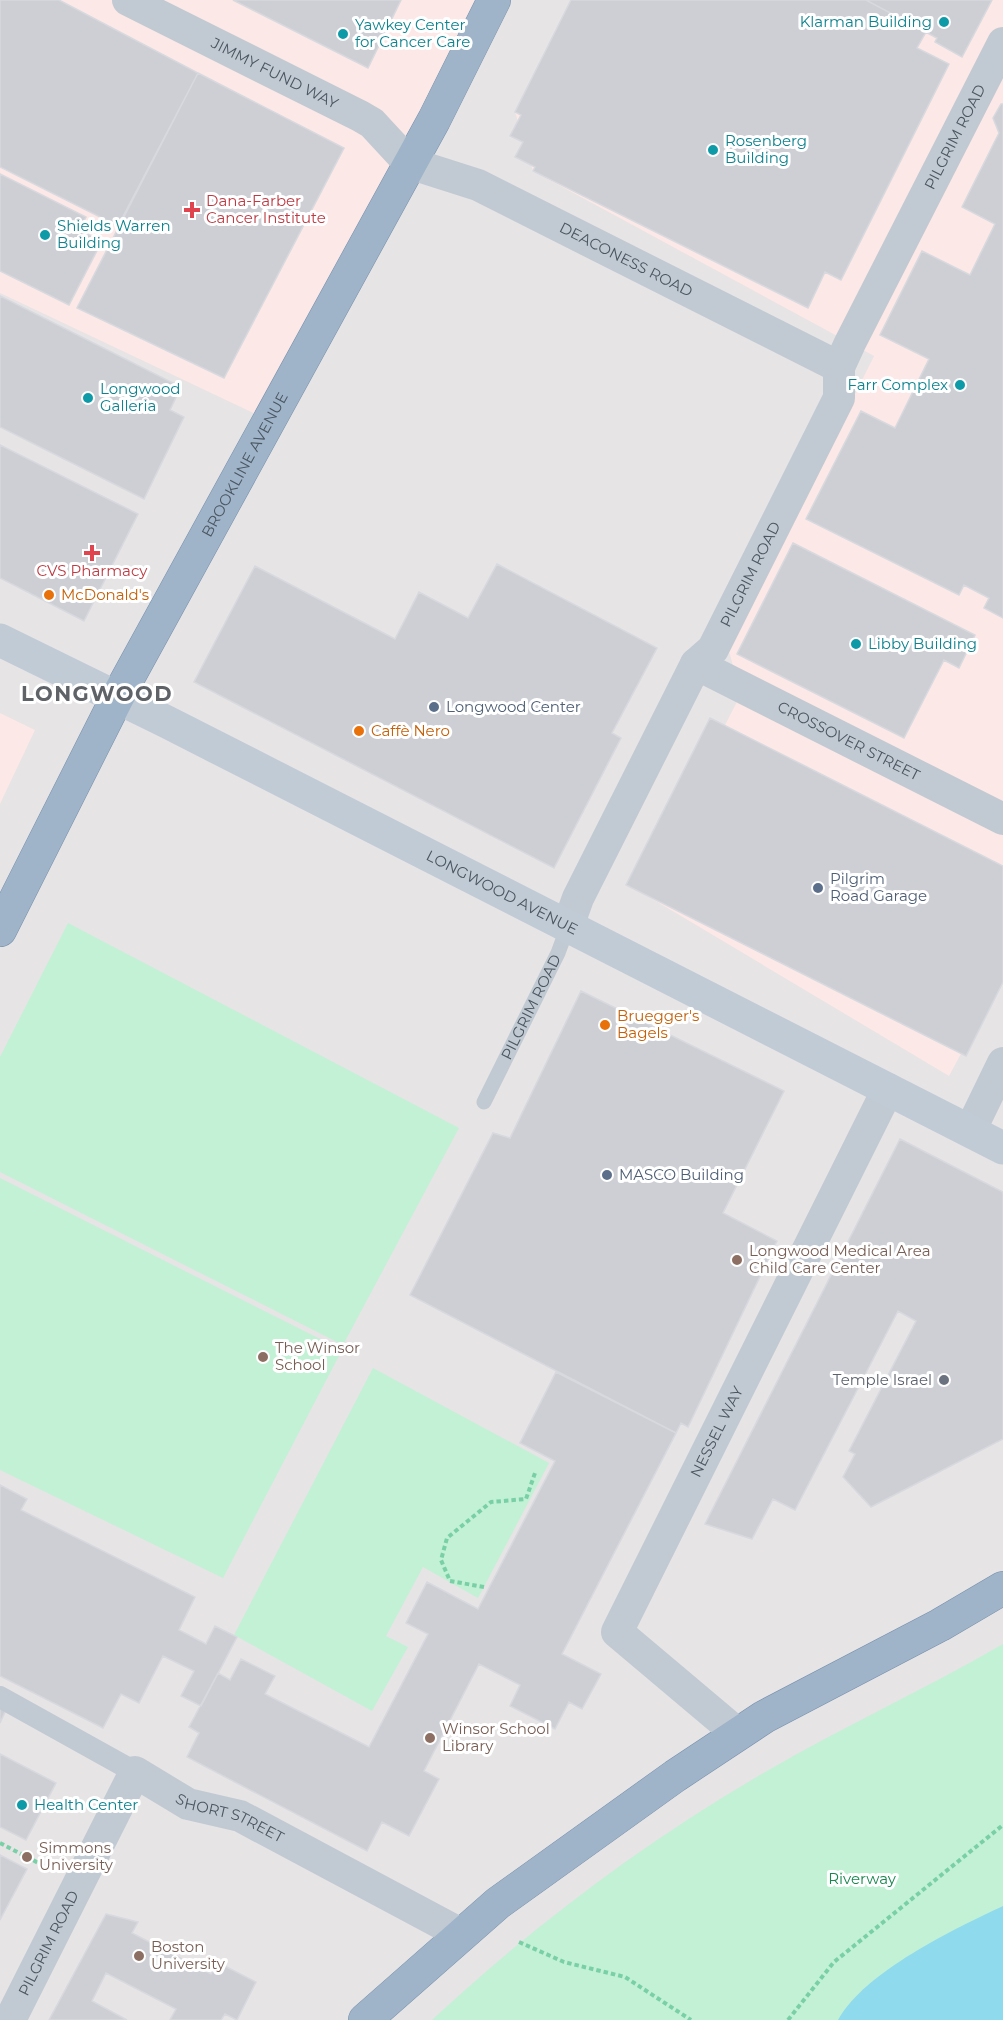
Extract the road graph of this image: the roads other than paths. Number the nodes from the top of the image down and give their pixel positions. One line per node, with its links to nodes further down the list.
1 (128, 0): 4 (street, JIMMY FUND WAY)
2 (494, 0): 4 (highway, BROOKLINE AVENUE)
3 (1003, 43): 5 (street, PILGRIM ROAD)
4 (409, 163): 5 (street, DEACONESS ROAD); 8 (highway, BROOKLINE AVENUE)
5 (839, 367): 7 (street, PILGRIM ROAD)
6 (0, 640): 8 (main road, LONGWOOD AVENUE)
7 (696, 664): 9 (street, CROSSOVER STREET); 10 (street, PILGRIM ROAD)
8 (117, 698): 10 (main road, LONGWOOD AVENUE); 11 (highway, BROOKLINE AVENUE)
9 (1003, 819)
10 (568, 926): 13 (main road, LONGWOOD AVENUE); 14 (lane, PILGRIM ROAD)
11 (0, 930)
12 (1003, 1063): 15 (street)
13 (888, 1089): 15 (main road, LONGWOOD AVENUE); 19 (street, NESSEL WAY)
14 (484, 1102)
15 (970, 1131): 16 (main road, LONGWOOD AVENUE)
16 (1003, 1148)
17 (1003, 1588): 19 (highway)
18 (0, 1697): 20 (street, SHORT STREET)
19 (738, 1734): 21 (highway)
20 (135, 1772): 21 (street, SHORT STREET); 22 (street, PILGRIM ROAD)
21 (461, 1934): 23 (highway)
22 (10, 2020)
23 (365, 2020)

